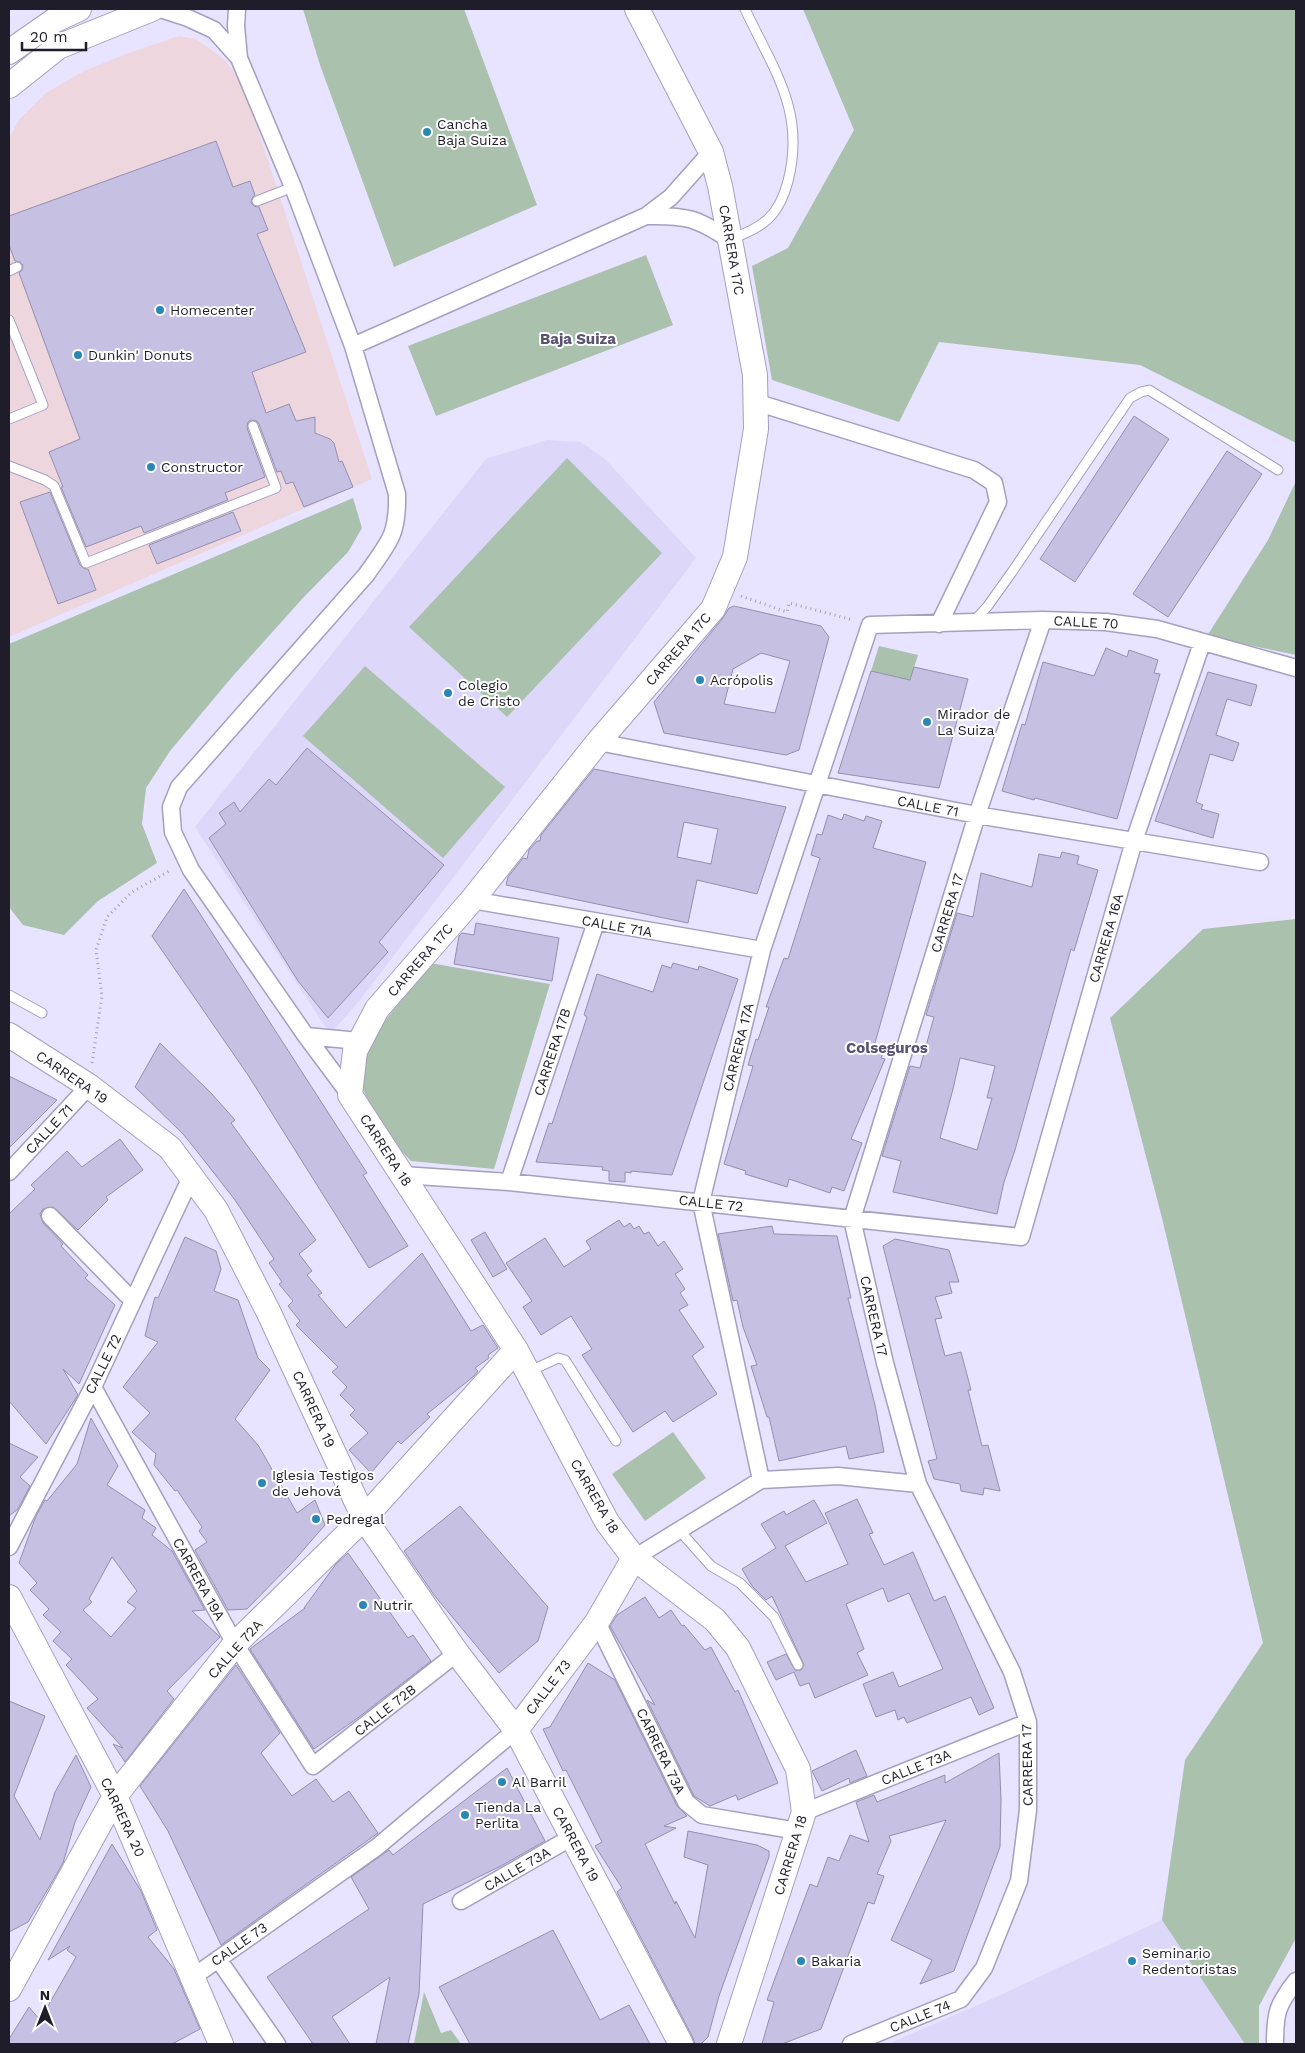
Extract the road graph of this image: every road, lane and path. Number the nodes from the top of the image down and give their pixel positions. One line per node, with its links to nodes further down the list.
1 (79, 9): 7 (street)
2 (152, 9): 9 (street)
3 (160, 9): 8 (street)
4 (237, 9): 8 (street)
5 (636, 9): 10 (street, CARRERA 17C)
6 (745, 9): 14 (lane)
7 (9, 52)
8 (240, 58): 11 (street, CARRERA 18)
9 (9, 86)
10 (711, 152): 13 (street); 14 (street, CARRERA 17C)
11 (293, 187): 12 (lane); 16 (street, CARRERA 18)
12 (257, 201)
13 (646, 216): 14 (street); 16 (street)
14 (730, 240): 17 (street, CARRERA 17C)
15 (9, 320): 18 (lane)
16 (353, 346): 34 (street, CARRERA 18)
17 (756, 402): 22 (street, CARRERA 17C); 25 (street)
18 (9, 419)
19 (253, 426): 20 (lane)
20 (9, 466)
21 (1278, 470): 24 (lane)
22 (721, 590): 26 (path); 29 (street, CARRERA 17C)
23 (1043, 620): 24 (street, CALLE 70); 27 (street, CALLE 70); 31 (street, CARRERA 17)
24 (972, 623): 25 (street, CALLE 70)
25 (939, 624): 26 (street, CALLE 70)
26 (870, 625): 30 (street, CARRERA 17A)
27 (1202, 643): 28 (street, CALLE 70); 32 (street, CARRERA 16A)
28 (1296, 668)
29 (598, 742): 30 (street, CALLE 71); 35 (street, CARRERA 17C)
30 (817, 784): 31 (street, CALLE 71); 37 (street, CARRERA 17A)
31 (977, 816): 32 (street, CALLE 71); 51 (street, CARRERA 17)
32 (1134, 840): 33 (street, CALLE 71); 52 (street, CARRERA 16A)
33 (1260, 862)
34 (189, 866): 41 (street, CARRERA 18); 43 (path)
35 (472, 900): 36 (street, CALLE 71A); 42 (street, CARRERA 17C)
36 (596, 922): 37 (street, CALLE 71A); 48 (street, CARRERA 17B)
37 (762, 950): 49 (street, CARRERA 17A)
38 (9, 995): 39 (lane)
39 (42, 1013)
40 (9, 1035): 43 (street, CARRERA 19)
41 (306, 1036): 42 (street); 44 (street, CARRERA 18)
42 (359, 1041): 44 (street, CARRERA 17C)
43 (89, 1086): 45 (street, CALLE 71); 47 (street, CARRERA 19)
44 (350, 1095): 46 (street, CARRERA 18)
45 (9, 1172)
46 (402, 1175): 48 (street, CALLE 72); 54 (street, CARRERA 18)
47 (191, 1177): 53 (street, CALLE 72); 60 (street, CARRERA 19)
48 (509, 1182): 49 (street, CALLE 72)
49 (701, 1202): 51 (street, CALLE 72); 58 (street, CARRERA 17A)
50 (50, 1216): 53 (street)
51 (852, 1219): 52 (street, CALLE 72); 59 (street, CARRERA 17)
52 (1021, 1237)
53 (133, 1301): 56 (street, CALLE 72)
54 (516, 1350): 55 (street, CARRERA 18); 60 (street, CALLE 72A)
55 (528, 1372): 57 (lane); 63 (street, CARRERA 18)
56 (93, 1387): 62 (street, CALLE 72); 66 (street, CARRERA 19A)
57 (616, 1441)
58 (761, 1480): 59 (street, CALLE 73); 61 (street, CALLE 73)
59 (918, 1484): 69 (street, CARRERA 17)
60 (364, 1518): 66 (street, CALLE 72A); 67 (street, CARRERA 19)
61 (679, 1530): 63 (street, CALLE 73); 68 (lane)
62 (9, 1547)
63 (634, 1558): 65 (street, CALLE 73); 73 (street, CARRERA 18)
64 (9, 1597): 72 (street, CARRERA 20)
65 (597, 1622): 70 (street, CALLE 73); 73 (street, CARRERA 73A)
66 (235, 1644): 71 (street, CARRERA 19A); 72 (street, CALLE 72A)
67 (457, 1653): 70 (street, CARRERA 19); 71 (street, CALLE 72B)
68 (798, 1665)
69 (1028, 1722): 73 (street, CALLE 73A); 80 (street, CARRERA 17)
70 (516, 1730): 74 (street, CARRERA 19); 76 (street, CALLE 73)
71 (313, 1766)
72 (115, 1796): 77 (street, CARRERA 20); 79 (street, CALLE 72A)
73 (801, 1822): 84 (street, CARRERA 18)
74 (572, 1837): 75 (street, CALLE 73A); 83 (street, CARRERA 19)
75 (461, 1901)
76 (218, 1959): 77 (street, CALLE 73); 82 (street)
77 (193, 1976): 81 (street, CARRERA 20)
78 (1296, 1981): 86 (street)
79 (9, 1989)
80 (961, 1999): 85 (street, CALLE 74)
81 (220, 2043)
82 (277, 2044)
83 (681, 2044)
84 (730, 2044)
85 (851, 2044)
86 (1275, 2044)

